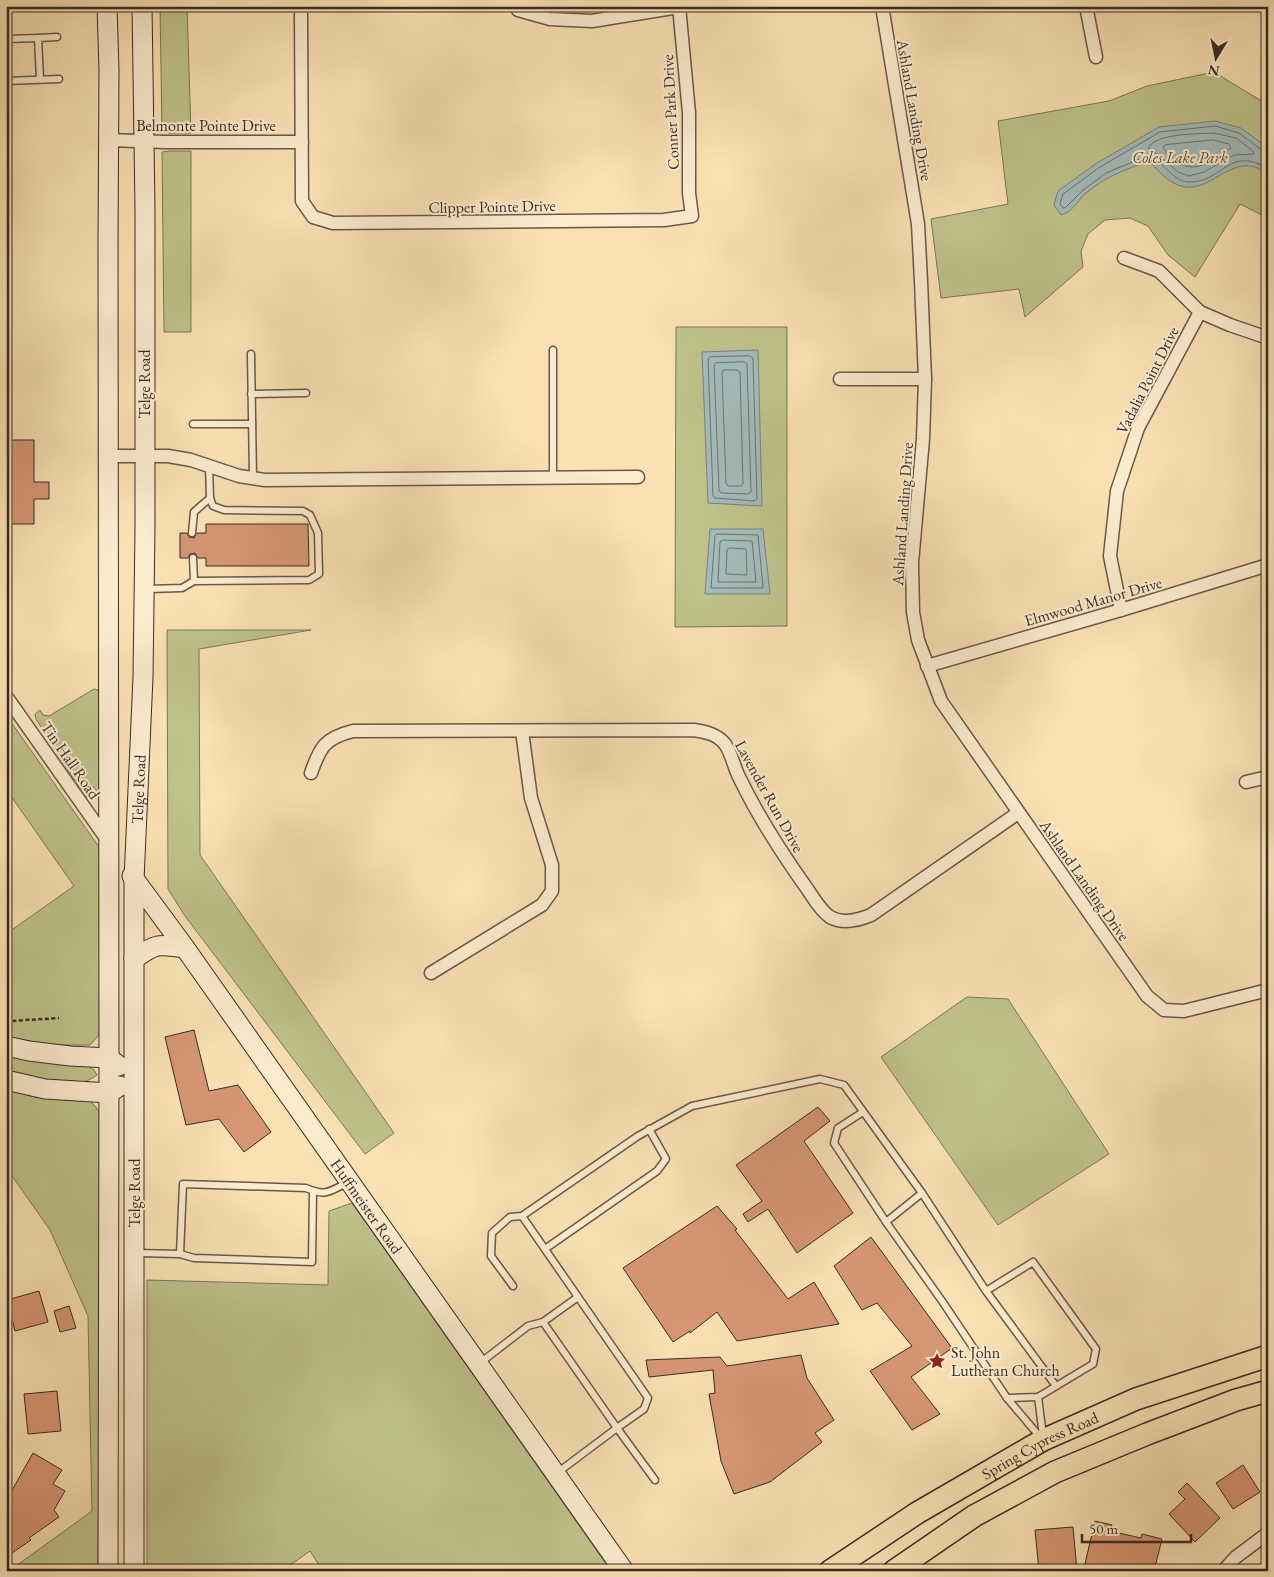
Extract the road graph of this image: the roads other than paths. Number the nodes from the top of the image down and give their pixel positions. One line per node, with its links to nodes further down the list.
1 (28, 6): 6 (lane)
2 (106, 6): 17 (main road, Telge Road)
3 (142, 6): 18 (main road, Telge Road)
4 (882, 6): 27 (street, Ashland Landing Drive)
5 (1086, 6): 13 (street)
6 (6, 7)
7 (679, 7): 8 (street); 20 (street, Conner Park Drive)
8 (518, 10)
9 (301, 14): 19 (street)
10 (57, 37): 11 (lane)
11 (38, 38): 12 (lane); 15 (lane)
12 (6, 39)
13 (1096, 57)
14 (59, 78): 15 (lane)
15 (40, 79): 16 (lane)
16 (6, 81)
17 (109, 140): 18 (street, Belmonte Pointe Drive); 33 (main road, Telge Road)
18 (144, 142): 19 (street, Belmonte Pointe Drive); 32 (main road, Telge Road)
19 (302, 142): 20 (street, Clipper Pointe Drive)
20 (692, 216)
21 (1124, 258): 22 (street)
22 (1200, 312): 23 (street); 44 (street, Vadalia Point Drive)
23 (1268, 338)
24 (553, 350): 37 (lane)
25 (251, 354): 29 (lane)
26 (840, 379): 27 (street)
27 (925, 379): 45 (street, Ashland Landing Drive)
28 (306, 393): 29 (lane)
29 (251, 394): 31 (lane)
30 (193, 424): 31 (lane)
31 (252, 424): 36 (lane)
32 (144, 455): 33 (street); 34 (street); 43 (main road, Telge Road)
33 (108, 456): 52 (main road, Telge Road)
34 (209, 466): 36 (street); 38 (lane)
35 (638, 477): 37 (street)
36 (253, 478): 37 (street)
37 (553, 478)
38 (210, 498): 39 (lane); 42 (lane)
39 (192, 533)
40 (193, 558): 42 (lane)
41 (1268, 565): 44 (street, Elmwood Manor Drive)
42 (194, 581): 43 (lane)
43 (144, 589): 53 (main road, Telge Road)
44 (1121, 610): 45 (street, Elmwood Manor Drive)
45 (927, 666): 51 (street, Ashland Landing Drive)
46 (6, 696): 52 (street, Tin Hall Road)
47 (522, 731): 48 (street, Lavender Run Drive); 51 (street, Lavender Run Drive); 56 (street)
48 (312, 773)
49 (1268, 778): 50 (street)
50 (1246, 782)
51 (1018, 813): 57 (street, Ashland Landing Drive)
52 (109, 843): 53 (main road, Huffmeister Road); 59 (main road, Telge Road)
53 (134, 880): 54 (main road, Huffmeister Road); 55 (main road, Telge Road)
54 (185, 948): 55 (main road); 65 (main road, Huffmeister Road)
55 (134, 959): 60 (main road, Telge Road)
56 (431, 973)
57 (1268, 990)
58 (6, 1046): 59 (main road)
59 (109, 1058): 60 (main road); 62 (main road, Telge Road)
60 (134, 1078): 62 (main road); 71 (main road, Telge Road)
61 (6, 1080): 62 (main road)
62 (109, 1093): 90 (main road, Telge Road)
63 (864, 1112): 64 (lane); 67 (lane); 69 (lane)
64 (649, 1129): 68 (lane); 70 (lane)
65 (349, 1182): 66 (lane); 78 (main road, Huffmeister Road)
66 (313, 1191): 72 (lane); 72 (lane)
67 (922, 1193): 69 (lane); 74 (lane)
68 (522, 1216): 70 (lane); 73 (lane)
69 (886, 1222): 83 (lane)
70 (545, 1249): 75 (lane)
71 (135, 1252): 72 (lane); 91 (main road, Telge Road)
72 (180, 1254)
73 (513, 1286)
74 (986, 1291): 80 (lane); 80 (lane)
75 (578, 1297): 76 (lane); 85 (lane)
76 (543, 1322): 78 (lane); 85 (lane)
77 (1268, 1356): 79 (main road, Spring Cypress Road)
78 (478, 1364): 88 (main road, Huffmeister Road)
79 (1227, 1369): 84 (main road); 86 (main road, Spring Cypress Road)
80 (1056, 1386): 82 (lane)
81 (1268, 1391): 84 (main road, Spring Cypress Road)
82 (1038, 1397): 83 (lane); 86 (lane)
83 (1007, 1398): 86 (lane)
84 (1236, 1400): 87 (main road, Spring Cypress Road)
85 (616, 1428): 88 (lane); 89 (lane)
86 (1043, 1440): 87 (main road); 96 (main road, Spring Cypress Road)
87 (1055, 1472): 97 (main road, Spring Cypress Road)
88 (556, 1474): 95 (main road, Huffmeister Road)
89 (655, 1480)
90 (108, 1528): 91 (main road); 93 (main road, Telge Road)
91 (134, 1528): 94 (main road, Telge Road)
92 (1268, 1533): 98 (street)
93 (108, 1571)
94 (134, 1571)
95 (624, 1571)
96 (830, 1571)
97 (894, 1571)
98 (1222, 1571)

